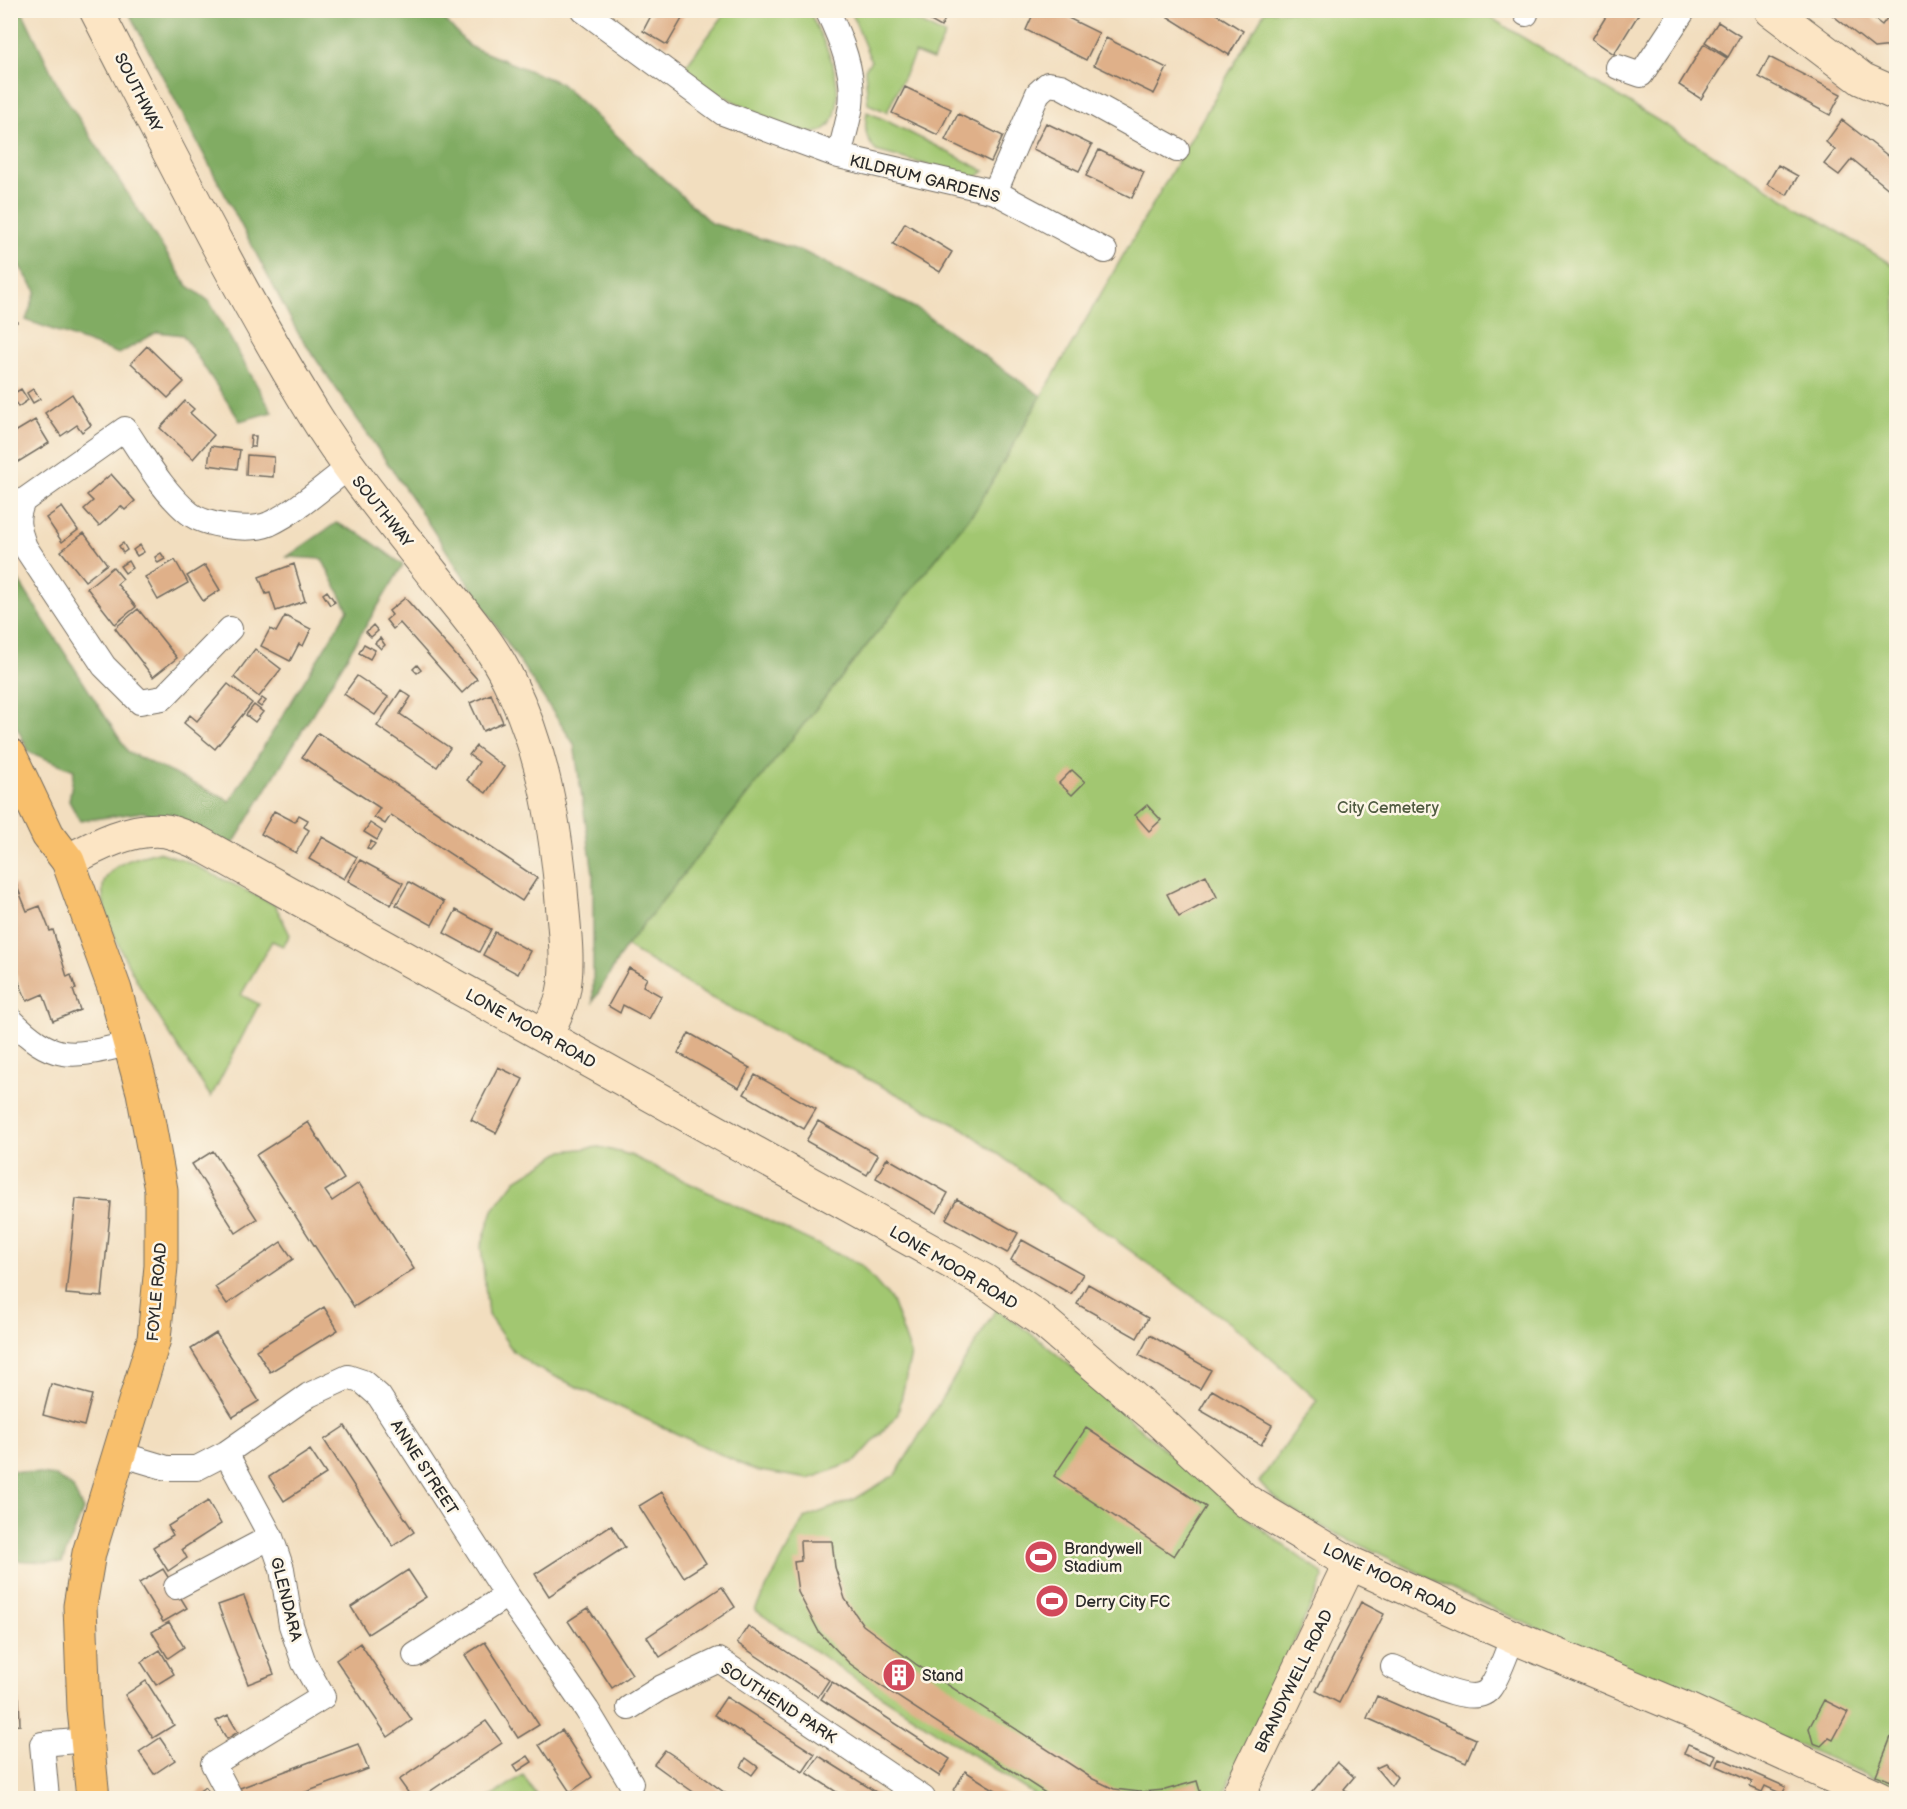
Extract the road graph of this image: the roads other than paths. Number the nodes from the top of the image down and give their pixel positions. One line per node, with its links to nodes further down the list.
1 (96, 10): 12 (main road, SOUTHWAY)
2 (583, 10): 9 (street, KILDRUM GARDENS)
3 (827, 10): 9 (street, KILDRUM GARDENS)
4 (1684, 10): 6 (street)
5 (1772, 10): 7 (main road)
6 (1618, 67)
7 (1896, 93)
8 (1177, 150): 10 (street)
9 (839, 156): 10 (street, KILDRUM GARDENS)
10 (995, 192): 11 (street, KILDRUM GARDENS)
11 (1105, 251)
12 (348, 468): 13 (street); 17 (main road, SOUTHWAY)
13 (230, 629)
14 (10, 755): 15 (main road, FOYLE ROAD)
15 (68, 861): 17 (main road, LONE MOOR ROAD); 18 (main road, FOYLE ROAD)
16 (10, 1019): 18 (street)
17 (545, 1036): 22 (main road, LONE MOOR ROAD)
18 (129, 1044): 20 (main road, FOYLE ROAD)
19 (226, 1453): 20 (street, ANNE STREET); 21 (street, GLENDARA); 24 (street, ANNE STREET)
20 (120, 1454): 29 (main road, FOYLE ROAD)
21 (271, 1537): 23 (street); 33 (street, GLENDARA)
22 (1350, 1563): 25 (main road, LONE MOOR ROAD); 35 (main road, BRANDYWELL ROAD)
23 (176, 1587)
24 (507, 1595): 26 (street); 30 (street, ANNE STREET)
25 (1513, 1638): 27 (street); 36 (main road, LONE MOOR ROAD)
26 (415, 1655)
27 (1393, 1666)
28 (629, 1708): 34 (street, SOUTHEND PARK)
29 (87, 1740): 31 (street); 32 (main road, FOYLE ROAD)
30 (631, 1783)
31 (46, 1798)
32 (93, 1798)
33 (231, 1798)
34 (923, 1798)
35 (1237, 1798)
36 (1880, 1798)

